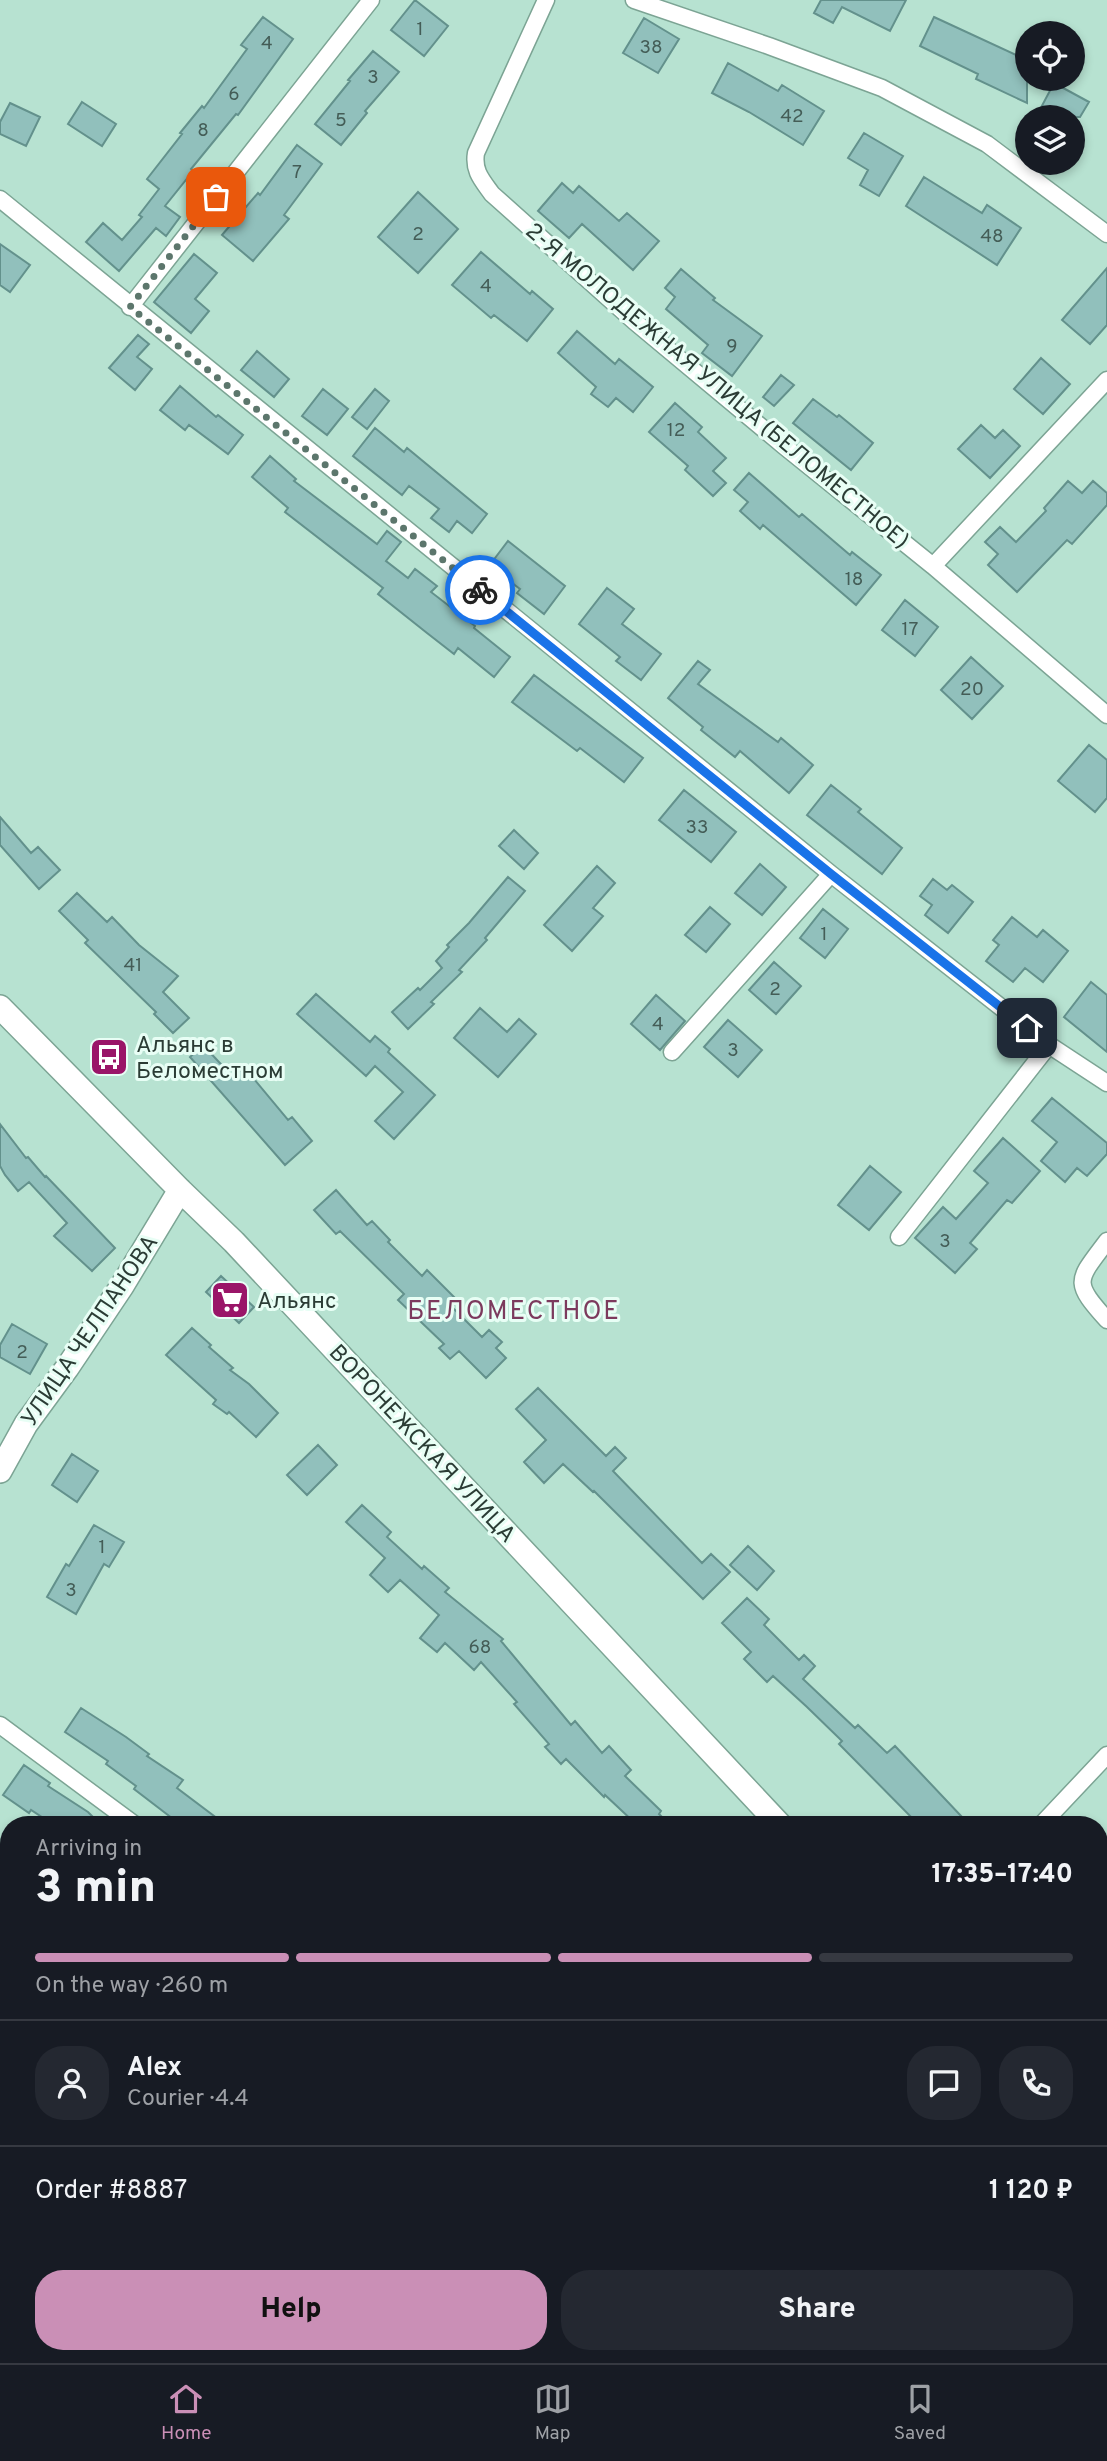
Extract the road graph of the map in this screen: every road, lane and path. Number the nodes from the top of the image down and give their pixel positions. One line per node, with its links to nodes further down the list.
1 (371, 0): 6 (street)
2 (546, 0): 8 (street, 2-Я МОЛОДЕЖНАЯ УЛИЦА (БЕЛОМЕСТНОЕ))
3 (634, 0): 5 (street)
4 (0, 200): 6 (street)
5 (1107, 234)
6 (130, 307): 10 (street)
7 (1107, 380): 8 (street)
8 (933, 566): 9 (street, 2-Я МОЛОДЕЖНАЯ УЛИЦА (БЕЛОМЕСТНОЕ))
9 (1107, 715)
10 (831, 874): 12 (street); 13 (street)
11 (0, 1007): 15 (street, ВОРОНЕЖСКАЯ УЛИЦА)
12 (1049, 1045): 14 (street); 16 (street)
13 (672, 1052)
14 (1107, 1083)
15 (180, 1190): 19 (street, УЛИЦА ЧЕЛПАНОВА); 23 (street, ВОРОНЕЖСКАЯ УЛИЦА)
16 (899, 1237)
17 (1107, 1241): 18 (street)
18 (1107, 1320)
19 (0, 1471)
20 (0, 1725): 22 (street)
21 (1107, 1755): 24 (street)
22 (123, 1816)
23 (772, 1816)
24 (1049, 1816)

